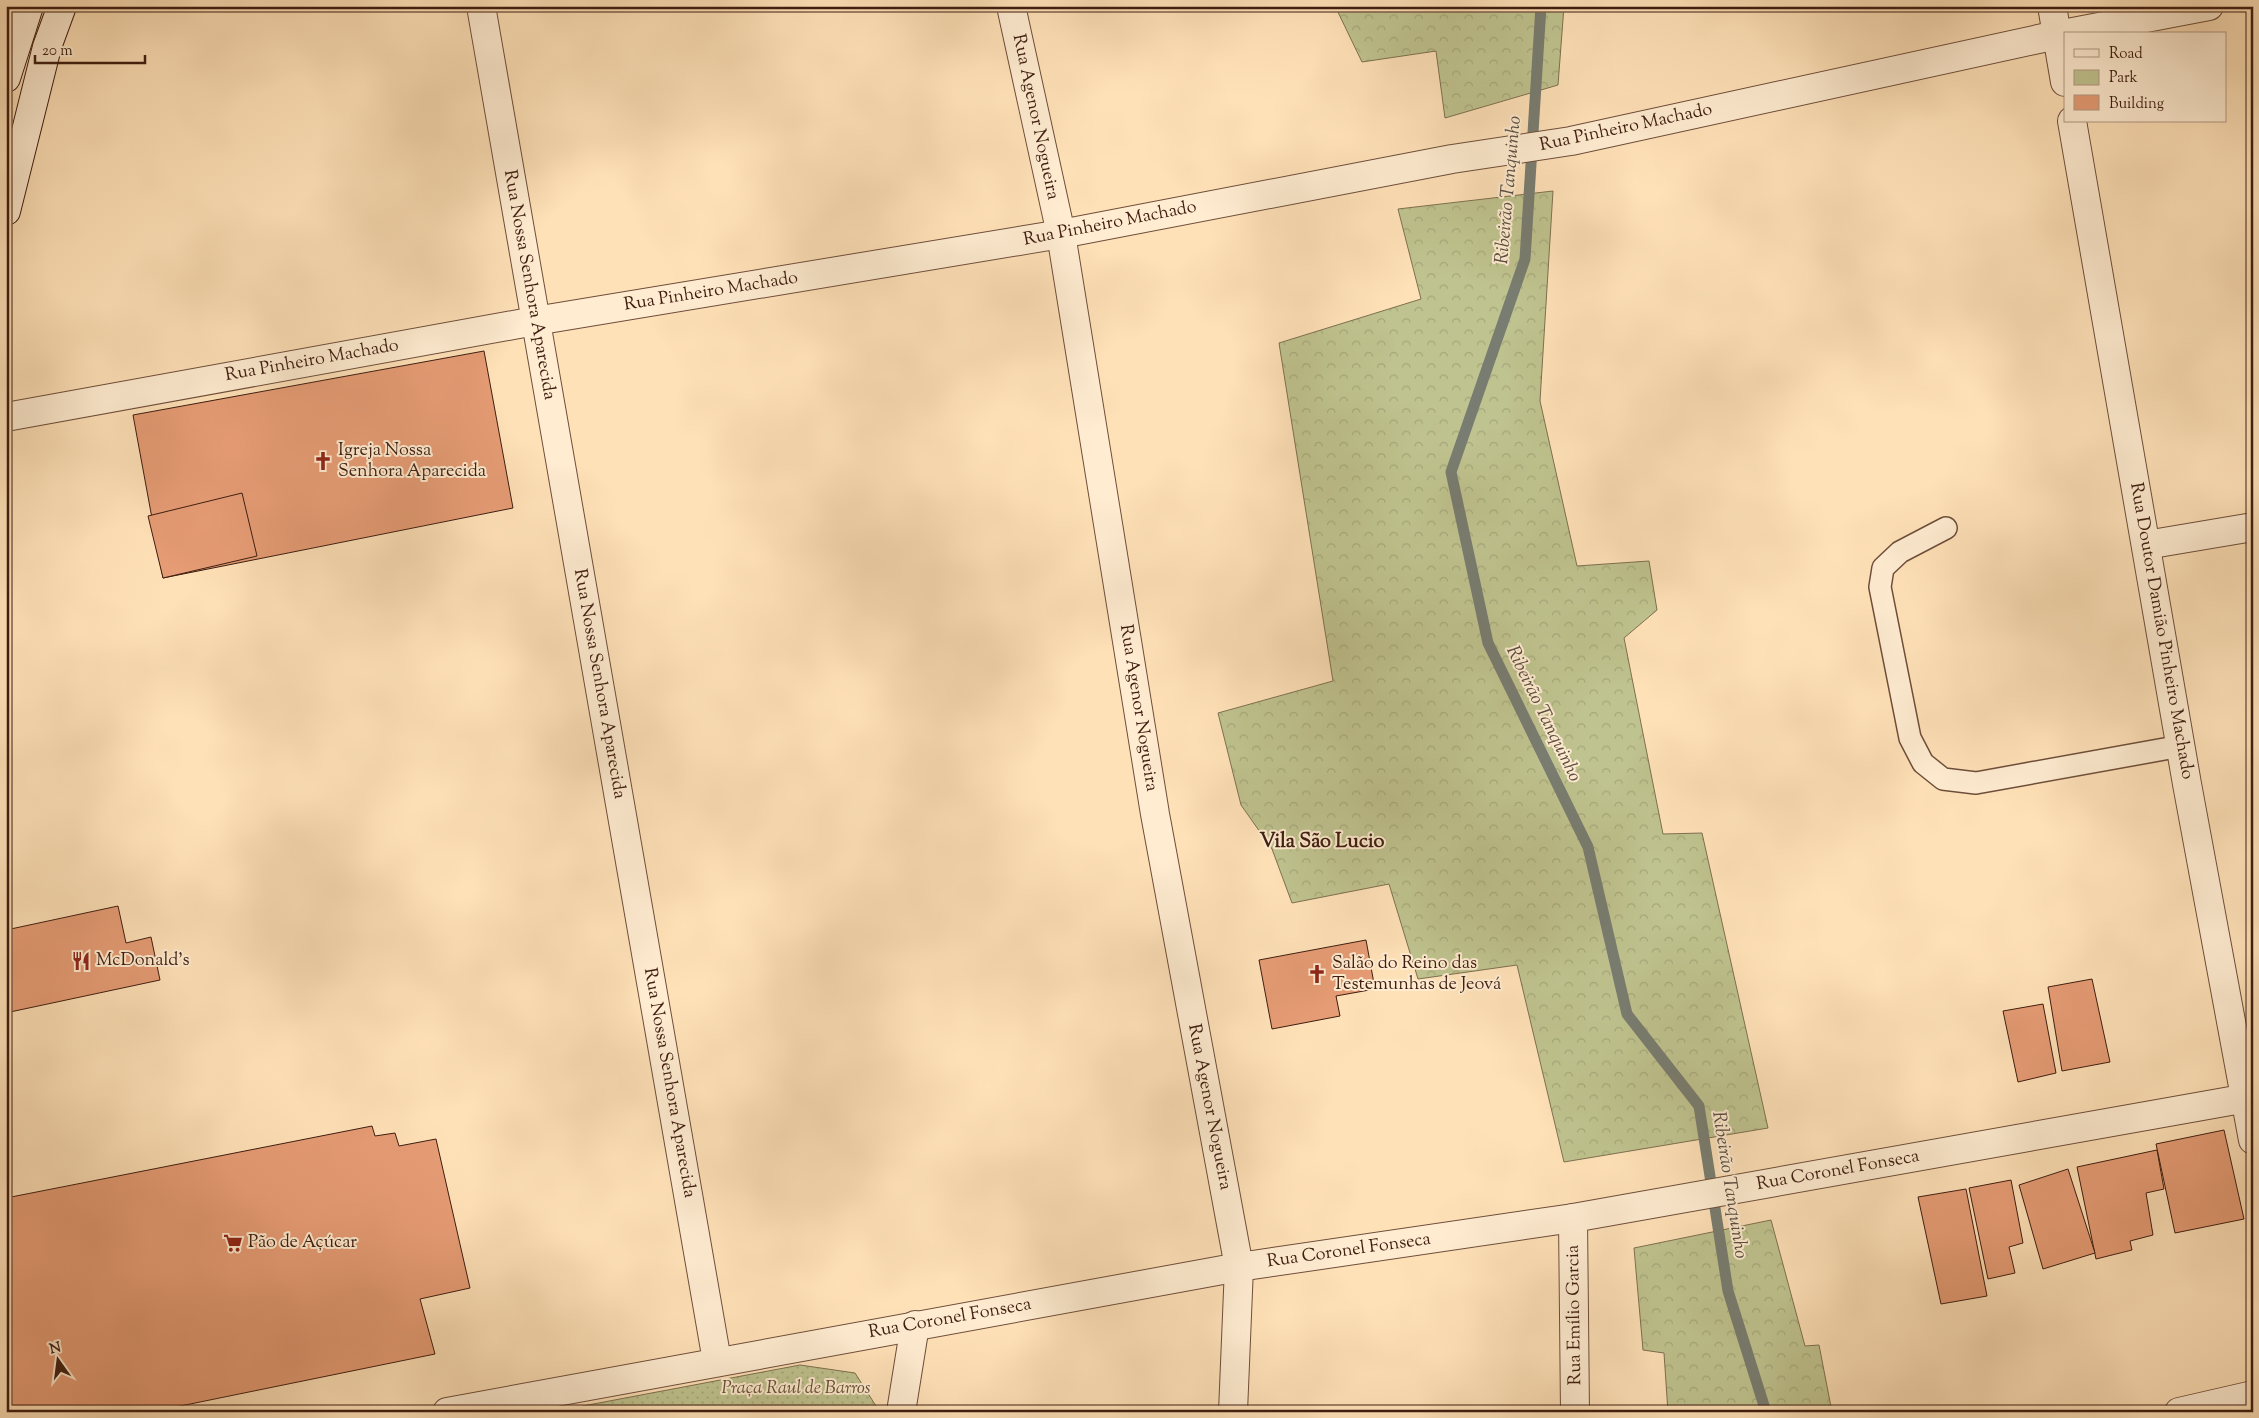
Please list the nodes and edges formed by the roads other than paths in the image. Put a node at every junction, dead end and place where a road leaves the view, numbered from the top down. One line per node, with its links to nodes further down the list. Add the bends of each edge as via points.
1 (62, 6): 13 (street, via 47,47)
2 (481, 6): 15 (street, Rua Nossa Senhora Aparecida)
3 (1011, 6): 14 (street, Rua Agenor Nogueira)
4 (2052, 6): 9 (street)
5 (2209, 6): 7 (street, Rua Pinheiro Machado)
6 (24, 13): 11 (street)
7 (2073, 32)
8 (2064, 34): 9 (street, Rua Pinheiro Machado)
9 (2057, 35): 10 (street); 14 (street, Rua Pinheiro Machado, via 1571,141 1452,159)
10 (2064, 76)
11 (6, 78)
12 (2072, 122): 19 (street, Rua Doutor Damião Pinheiro Machado)
13 (6, 211)
14 (1061, 234): 15 (street, Rua Pinheiro Machado); 24 (street, Rua Agenor Nogueira, via 1155,814)
15 (535, 321): 16 (street, Rua Pinheiro Machado); 26 (street, Rua Nossa Senhora Aparecida)
16 (6, 417)
17 (2253, 527): 19 (street)
18 (1946, 528): 20 (lane, via 1894,557 1883,568 1880,588 1903,711 1910,738 1923,763 1943,779 1976,783)
19 (2146, 545): 20 (street, Rua Doutor Damião Pinheiro Machado)
20 (2181, 746): 21 (street, Rua Doutor Damião Pinheiro Machado)
21 (2249, 1098): 22 (street, Rua Doutor Damião Pinheiro Machado); 23 (street, Rua Coronel Fonseca)
22 (2253, 1140)
23 (1574, 1218): 24 (street, Rua Coronel Fonseca); 32 (street, Rua Emílio Garcia)
24 (1239, 1267): 25 (street, Rua Coronel Fonseca); 31 (street, Rua Agenor Nogueira)
25 (915, 1325): 26 (street, Rua Coronel Fonseca); 30 (street)
26 (717, 1361): 28 (street, Rua Coronel Fonseca)
27 (2253, 1395): 33 (street)
28 (516, 1405): 29 (street, Rua Coronel Fonseca)
29 (447, 1412)
30 (901, 1412)
31 (1233, 1412)
32 (1575, 1412)
33 (2179, 1412)

